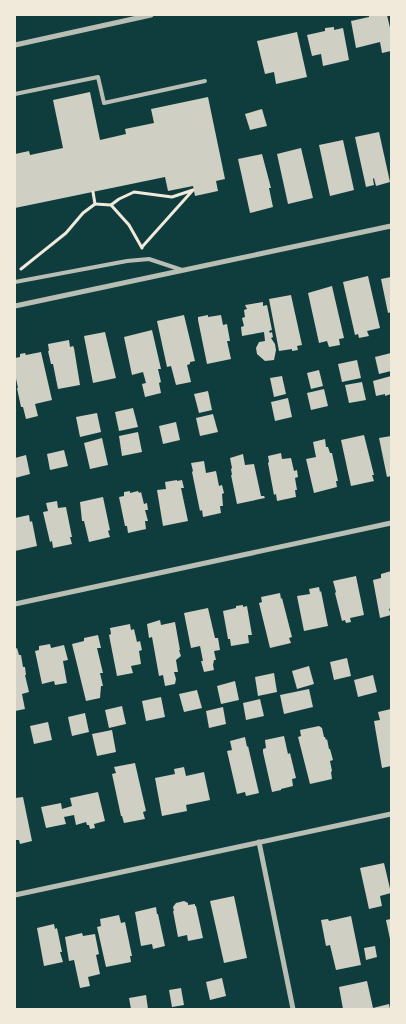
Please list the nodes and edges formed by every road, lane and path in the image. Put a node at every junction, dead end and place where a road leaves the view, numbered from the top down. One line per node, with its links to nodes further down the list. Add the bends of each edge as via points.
1 (151, 15): 2 (street)
2 (15, 45)
3 (205, 81): 4 (lane, via 104,103 98,77)
4 (15, 94)
5 (93, 192): 6 (path)
6 (95, 204): 7 (path); 12 (path)
7 (111, 205): 9 (path, via 129,225); 9 (path, via 134,192 172,197 193,190)
8 (391, 226): 11 (street)
9 (142, 247): 10 (path)
10 (149, 259): 11 (lane); 13 (lane)
11 (184, 270): 14 (street)
12 (15, 274)
13 (15, 282)
14 (15, 306)
15 (391, 523): 16 (street)
16 (15, 604)
17 (391, 814): 18 (street)
18 (259, 842): 19 (street); 20 (street)
19 (15, 895)
20 (293, 1009)

